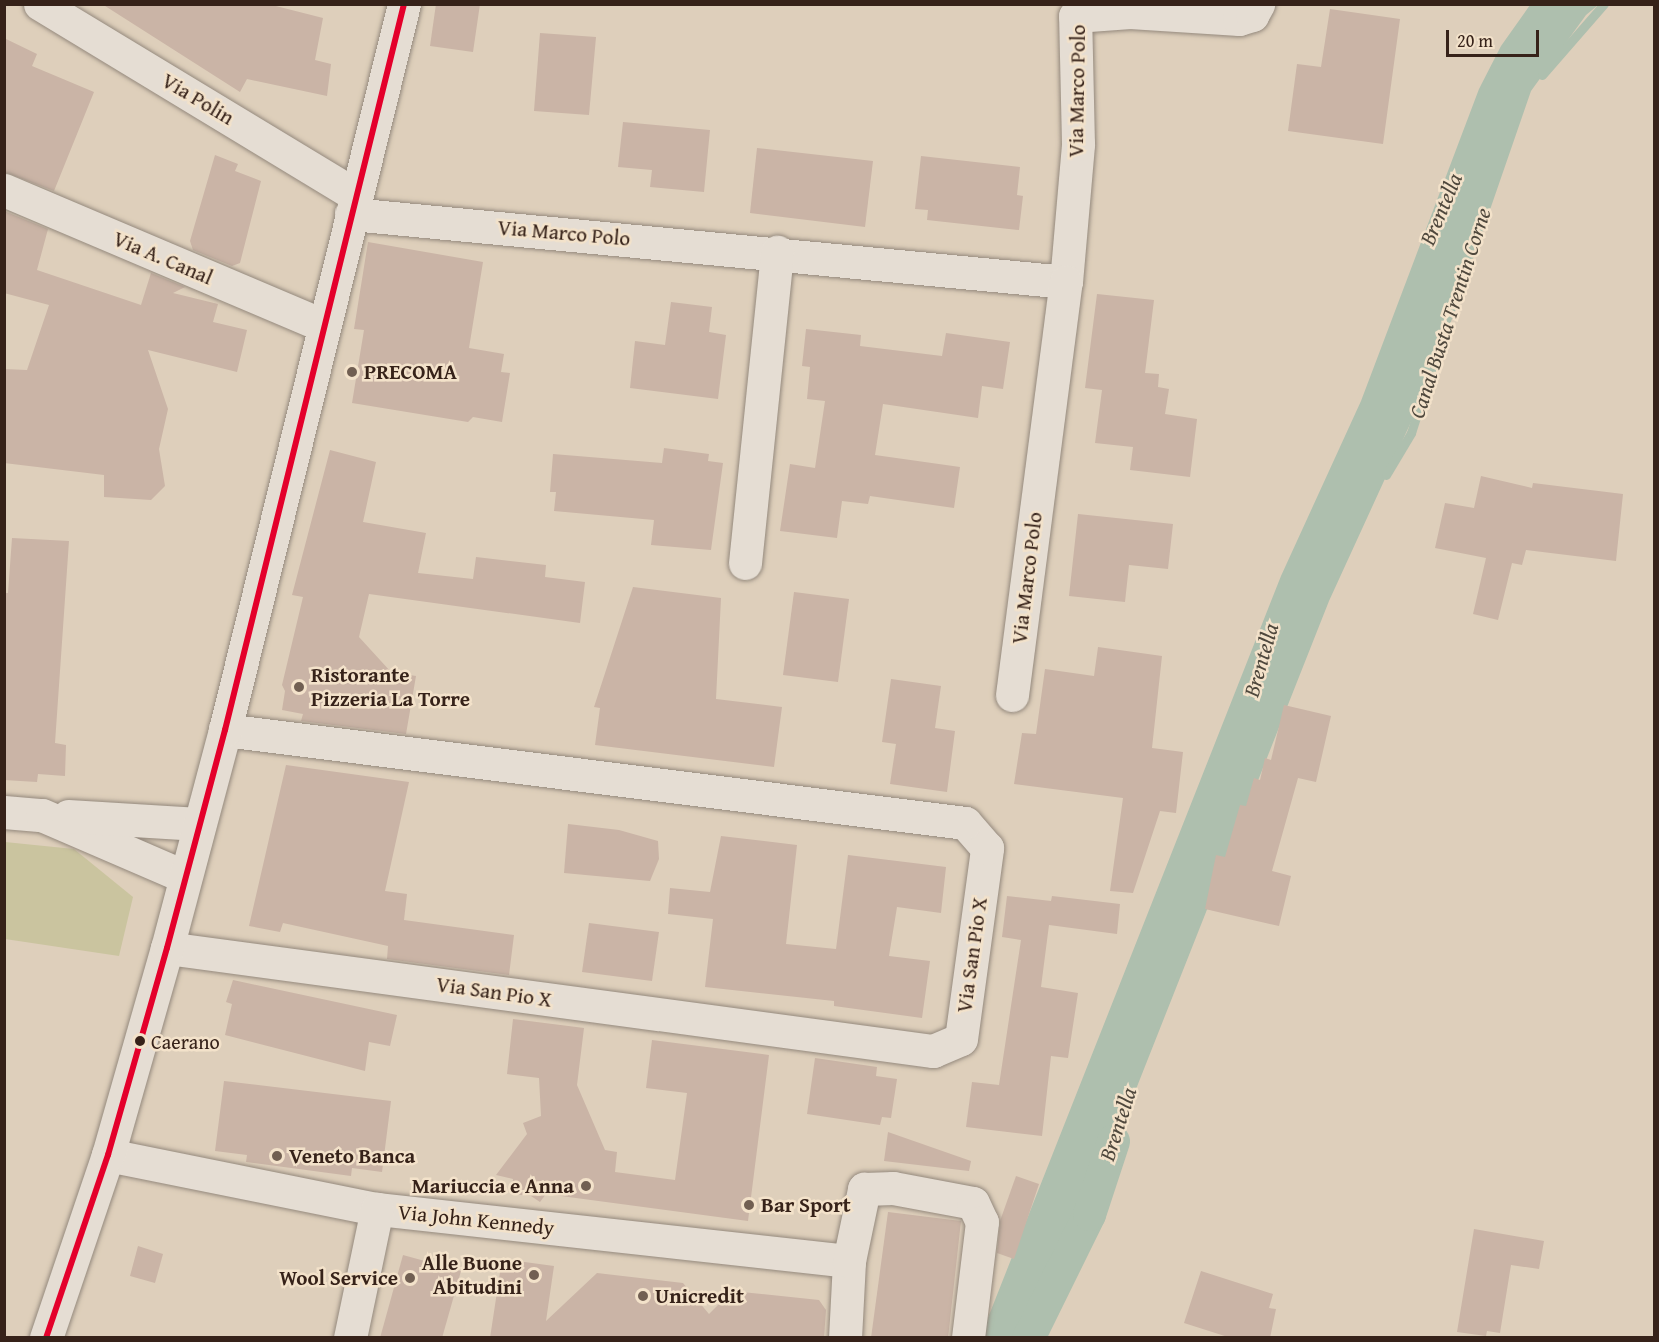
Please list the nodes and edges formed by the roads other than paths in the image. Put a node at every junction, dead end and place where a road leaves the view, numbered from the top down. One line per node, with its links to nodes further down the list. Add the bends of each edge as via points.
1 (39, 4): 6 (street, Via Polin)
2 (404, 4): 6 (street)
3 (1258, 4): 4 (street, Via Marco Polo, via 1252,15 1239,19)
4 (1075, 10): 8 (street, Via Marco Polo, via 1078,144)
5 (4, 190): 9 (street, Via A. Canal)
6 (354, 204): 7 (street, Via Marco Polo); 9 (street)
7 (777, 252): 8 (street, Via Marco Polo); 10 (street)
8 (1066, 282): 11 (street, Via Marco Polo)
9 (322, 325): 12 (street)
10 (745, 563)
11 (1012, 695)
12 (225, 730): 15 (street); 17 (street, Via San Pio X, via 965,823 987,848 961,1039 933,1051)
13 (4, 812): 14 (street)
14 (42, 815): 15 (street); 16 (street)
15 (199, 824): 16 (street)
16 (185, 877): 17 (street)
17 (167, 948): 18 (street)
18 (108, 1155): 19 (street, Via John Kennedy); 21 (street)
19 (377, 1209): 20 (street, Via John Kennedy); 22 (street)
20 (849, 1262): 23 (street); 24 (street, via 864,1190 892,1188 973,1203 982,1222)
21 (46, 1338)
22 (350, 1338)
23 (845, 1338)
24 (968, 1338)

